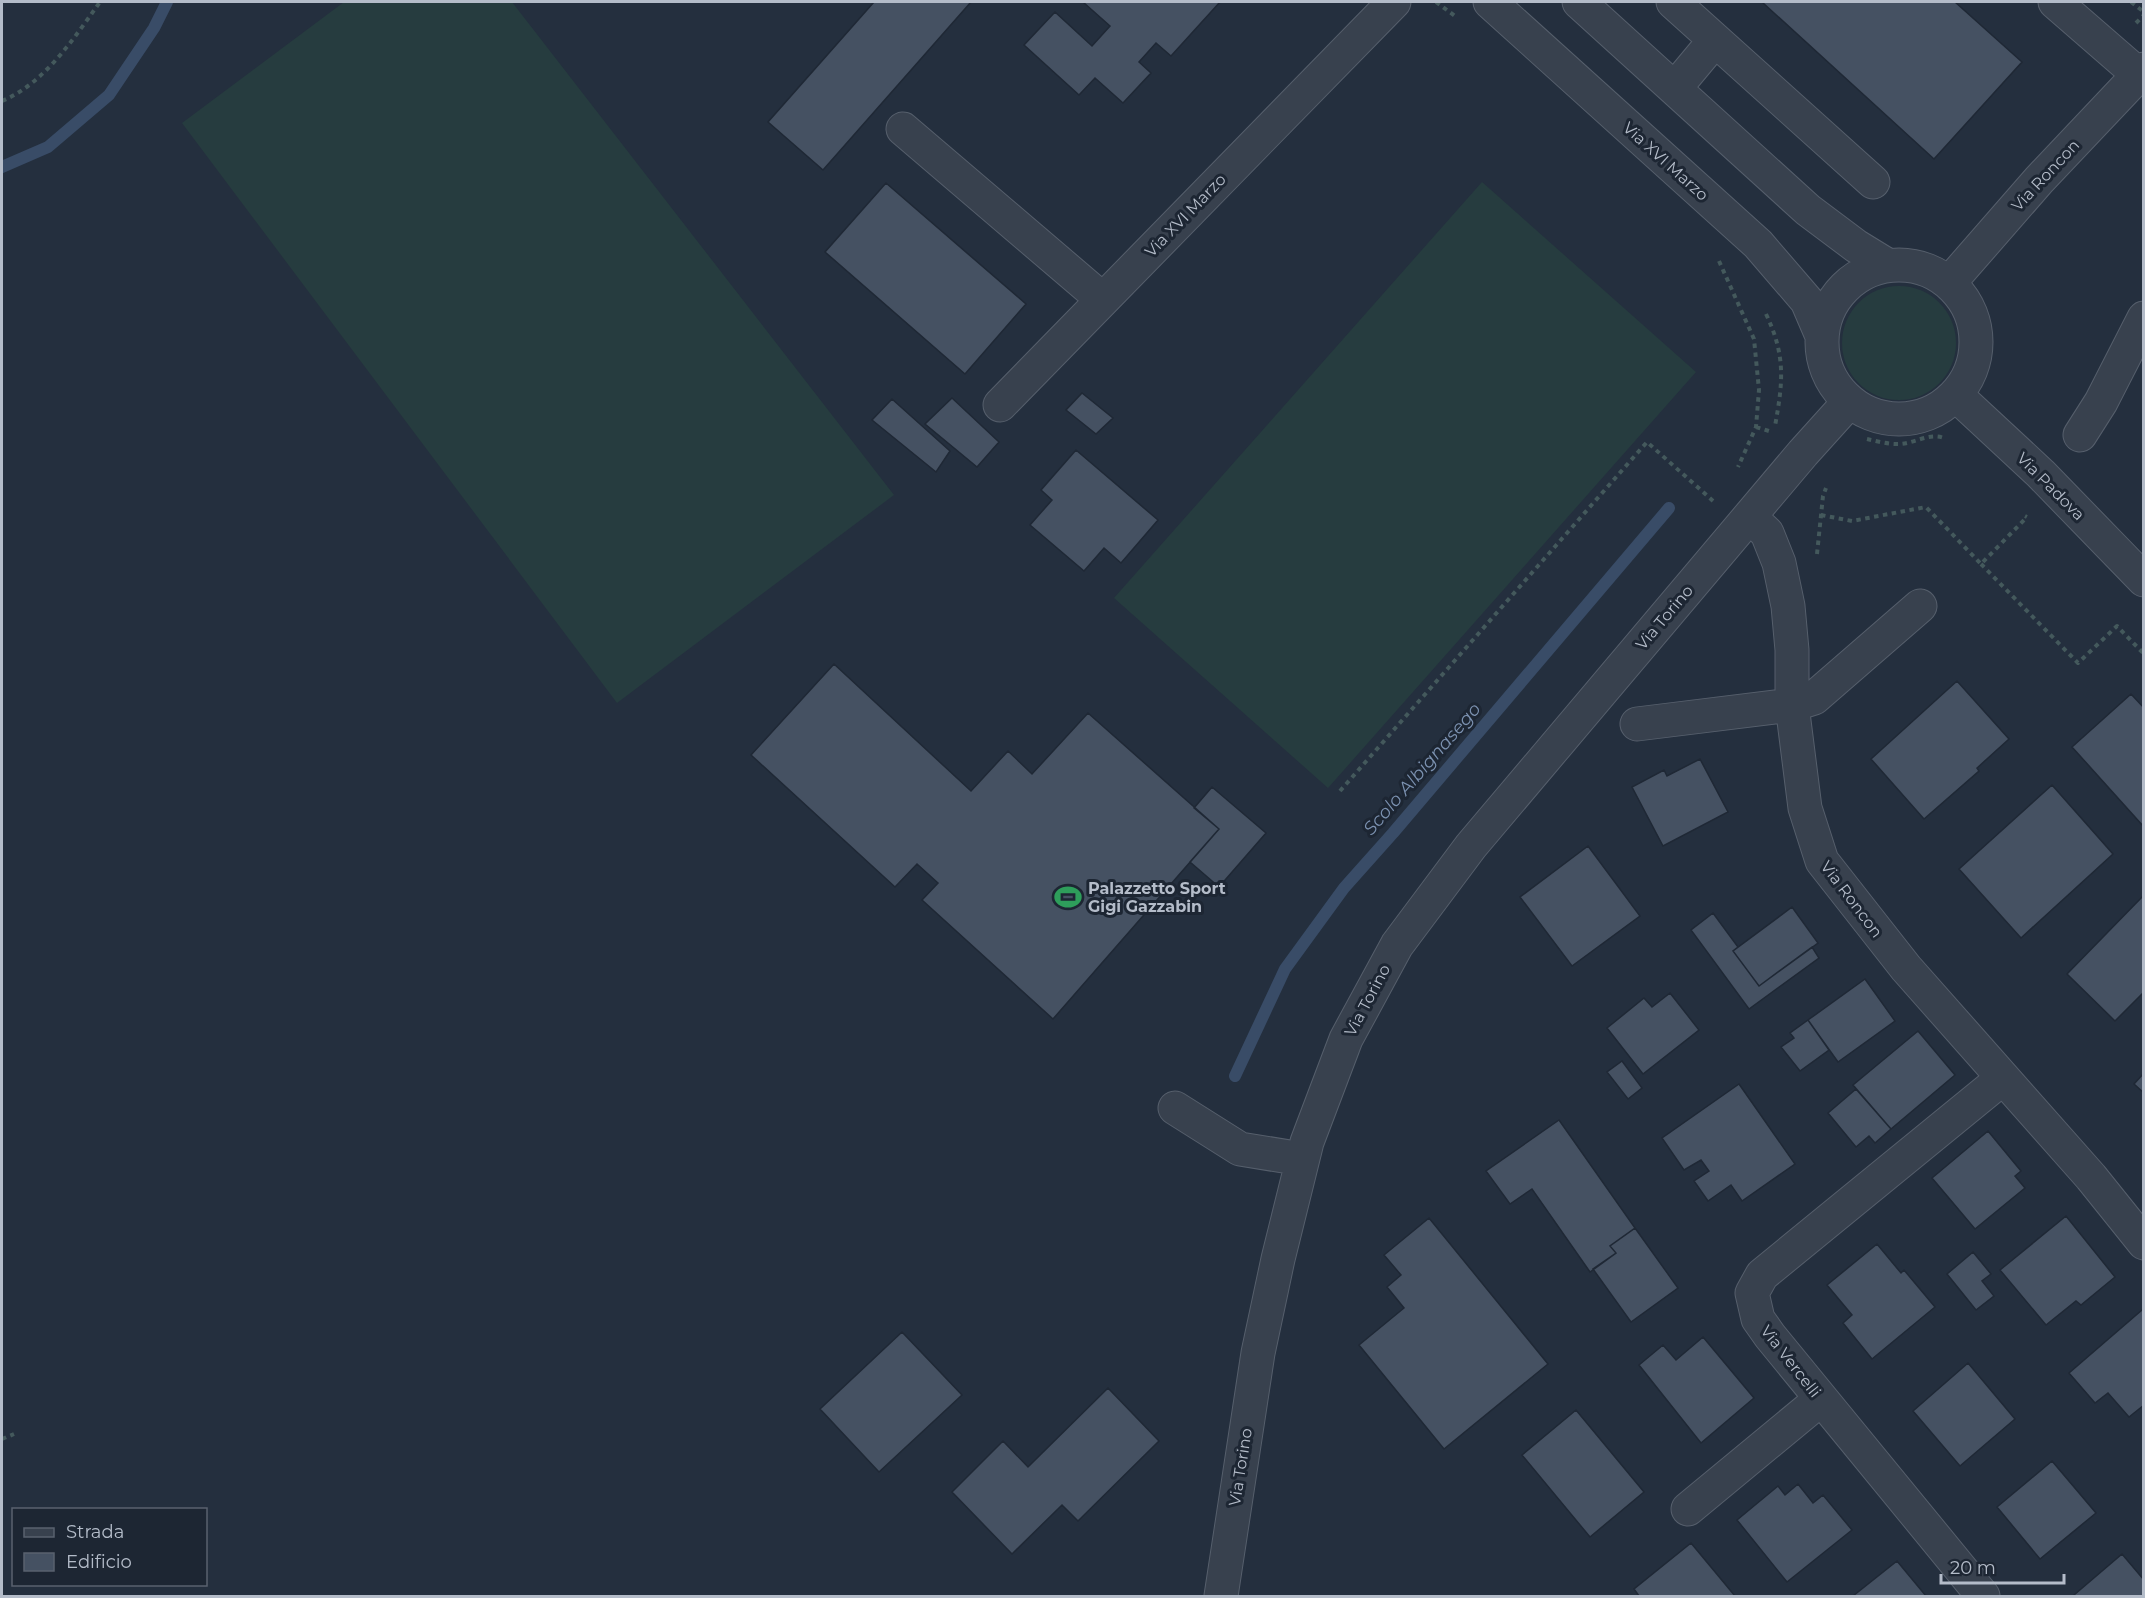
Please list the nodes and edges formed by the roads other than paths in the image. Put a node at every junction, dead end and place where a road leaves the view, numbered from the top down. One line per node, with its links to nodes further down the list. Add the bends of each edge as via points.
1 (1394, 2): 13 (street, Via XVI Marzo)
2 (1490, 2): 15 (street, Via XVI Marzo, via 1758,244 1808,302)
3 (1579, 2): 8 (street)
4 (1673, 2): 6 (street)
5 (2055, 2): 7 (street)
6 (1715, 40): 8 (street); 10 (street)
7 (2141, 72): 12 (street, Via Roncon)
8 (1675, 88): 11 (street, via 1808,210)
9 (903, 129): 13 (street)
10 (1873, 182)
11 (1887, 265): 12 (street, via 1930,271); 15 (street, via 1855,279 1843,289 1829,312)
12 (1950, 282): 16 (street, via 1969,308 1977,338 1972,368)
13 (1102, 299): 18 (street, Via XVI Marzo)
14 (2144, 318): 19 (street)
15 (1822, 336): 17 (street, via 1827,371)
16 (1956, 395): 17 (street, via 1941,408 1903,420 1883,419); 21 (street, Via Padova, via 2041,474)
17 (1849, 402): 20 (street)
18 (1000, 405)
19 (2080, 435)
20 (1750, 518): 23 (street, Via Roncon, via 1767,533 1779,562 1792,650); 27 (street, Via Torino, via 1471,846 1397,945 1346,1039)
21 (2144, 580)
22 (1920, 606): 23 (street, via 1814,698)
23 (1792, 705): 24 (street); 25 (street, Via Roncon, via 1805,808 1822,861 1906,968)
24 (1637, 724)
25 (2003, 1078): 28 (street, Via Roncon); 29 (street, Via Vercelli, via 1762,1275 1752,1293 1758,1319)
26 (1175, 1108): 27 (street, via 1240,1149)
27 (1302, 1159): 31 (street, Via Torino, via 1258,1353)
28 (2144, 1243)
29 (1821, 1399): 30 (street); 32 (street, Via Vercelli)
30 (1688, 1509)
31 (1221, 1596)
32 (1983, 1596)

